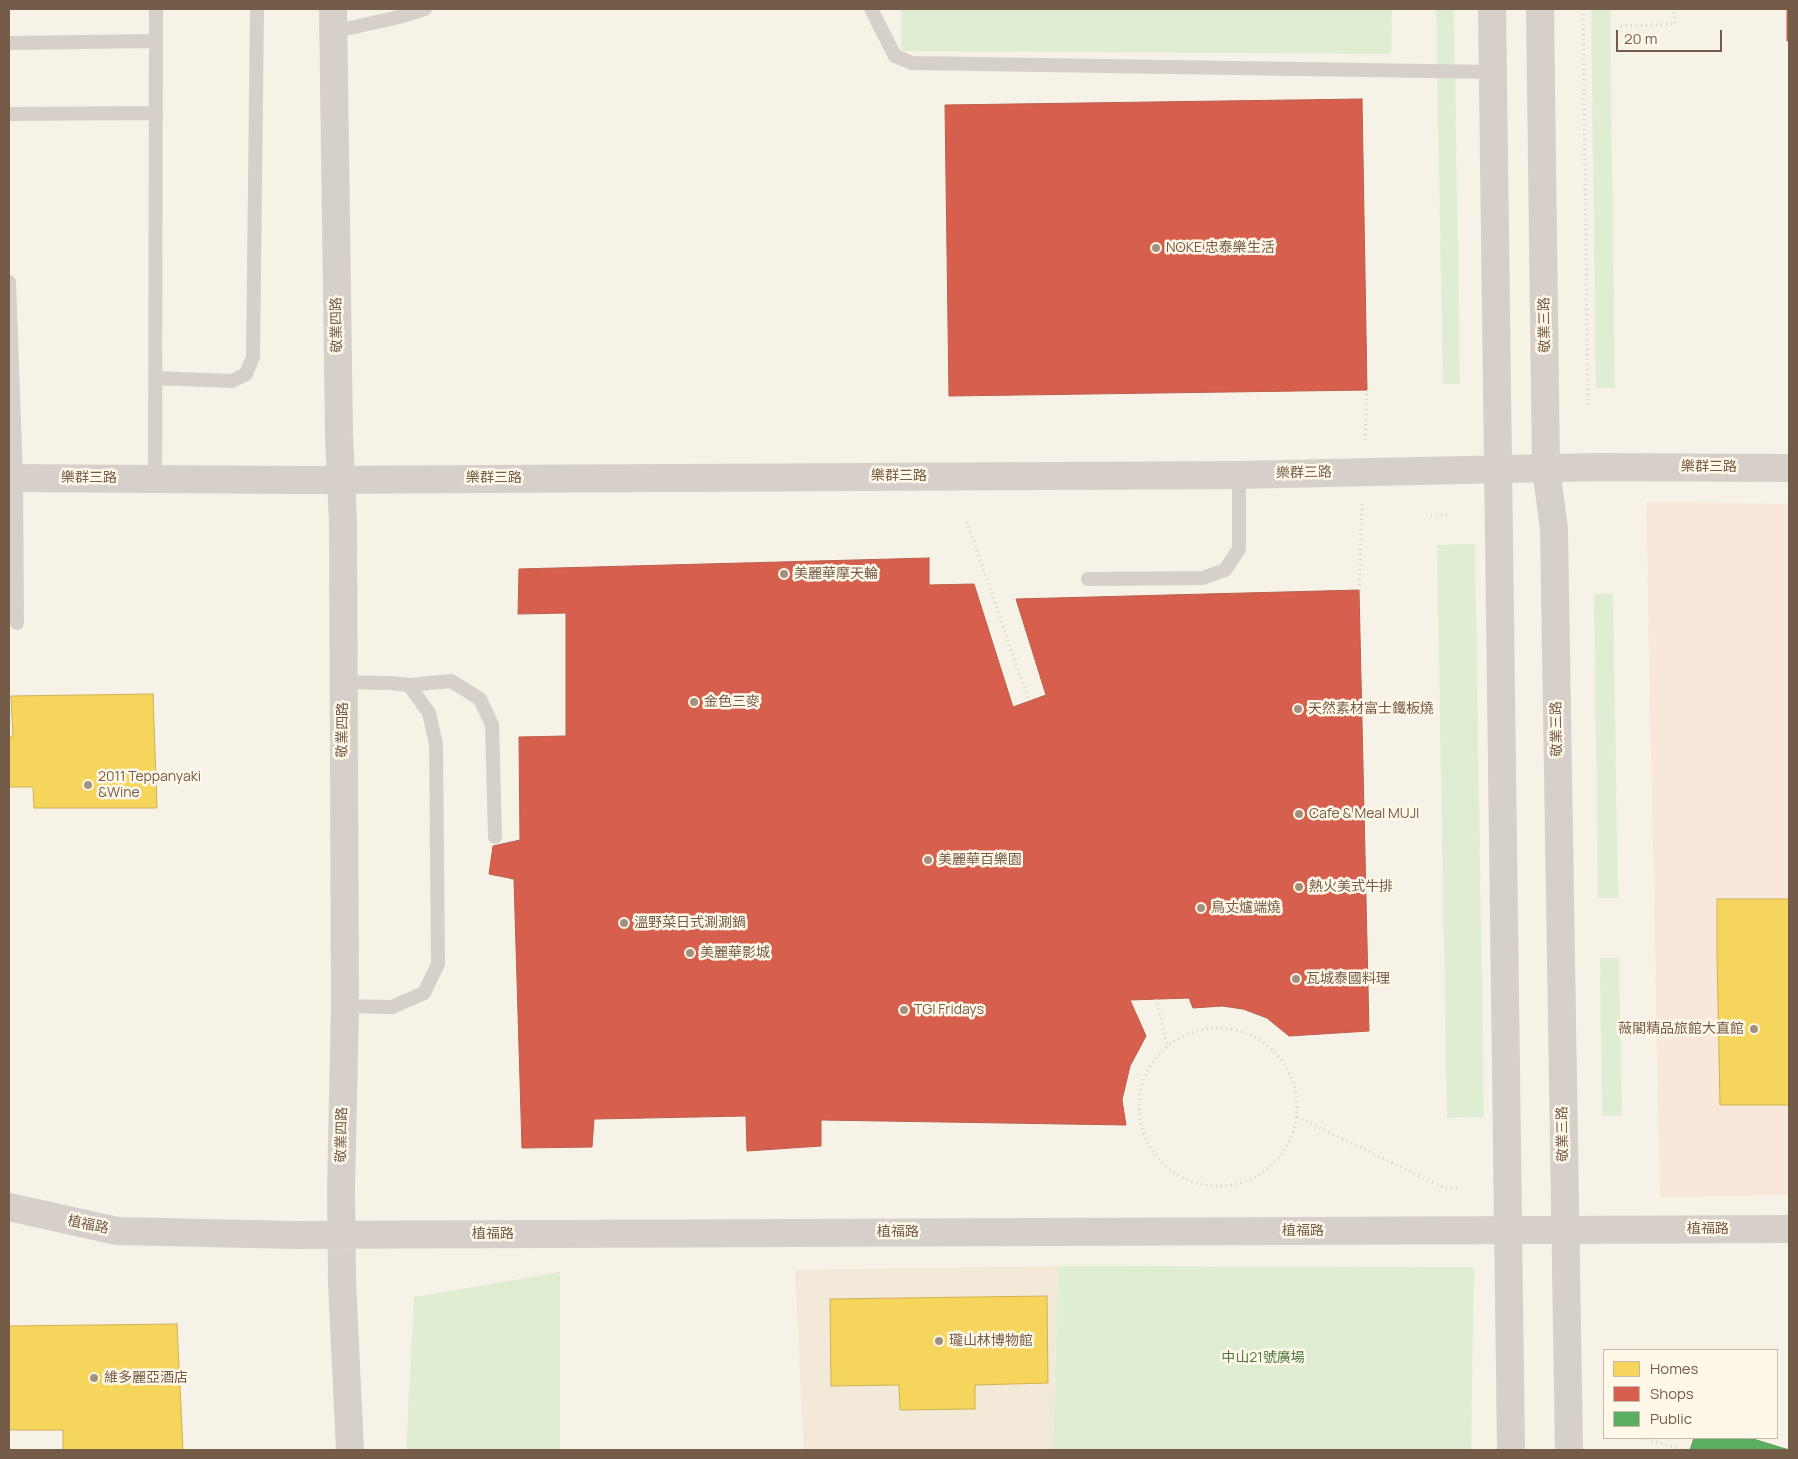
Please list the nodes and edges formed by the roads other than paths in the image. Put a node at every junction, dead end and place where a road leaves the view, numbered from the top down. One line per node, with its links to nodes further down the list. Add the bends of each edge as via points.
1 (156, 9): 8 (lane)
2 (256, 9): 14 (lane, via 253,357 246,374 232,381)
3 (425, 9): 7 (lane, via 399,17)
4 (871, 9): 10 (lane, via 895,56 912,63)
5 (1492, 9): 10 (street)
6 (1540, 9): 15 (street, 敬業三路)
7 (333, 20): 21 (street, 敬業四路)
8 (156, 41): 9 (lane); 11 (lane)
9 (9, 43)
10 (1493, 72): 17 (street)
11 (155, 113): 12 (lane); 14 (lane)
12 (9, 114)
13 (9, 282): 19 (lane)
14 (156, 378): 20 (lane)
15 (1546, 468): 16 (street, 樂群三路); 17 (street, 樂群三路); 29 (street, 敬業三路, via 1554,530)
16 (1789, 468)
17 (1498, 469): 18 (street, 樂群三路); 31 (street)
18 (1239, 475): 21 (street, 樂群三路); 22 (lane, via 1239,549 1225,570 1203,578)
19 (12, 478): 20 (street, 樂群三路); 23 (lane)
20 (155, 478): 21 (street, 樂群三路)
21 (341, 480): 24 (street, 敬業四路)
22 (1088, 579)
23 (17, 623)
24 (343, 682): 25 (lane); 27 (street, 敬業四路)
25 (409, 685): 26 (lane, via 451,681 480,699 492,725); 27 (lane, via 429,713 436,744 438,964 424,993 392,1008)
26 (495, 837)
27 (345, 1006): 32 (street, 敬業四路)
28 (9, 1208): 32 (street, 植福路, via 117,1231)
29 (1565, 1229): 30 (street, 植福路); 31 (street, 植福路); 35 (street, 敬業三路)
30 (1789, 1229)
31 (1508, 1230): 32 (street, 植福路); 34 (street)
32 (342, 1234): 33 (street, 敬業四路)
33 (350, 1450)
34 (1512, 1450)
35 (1569, 1450)

